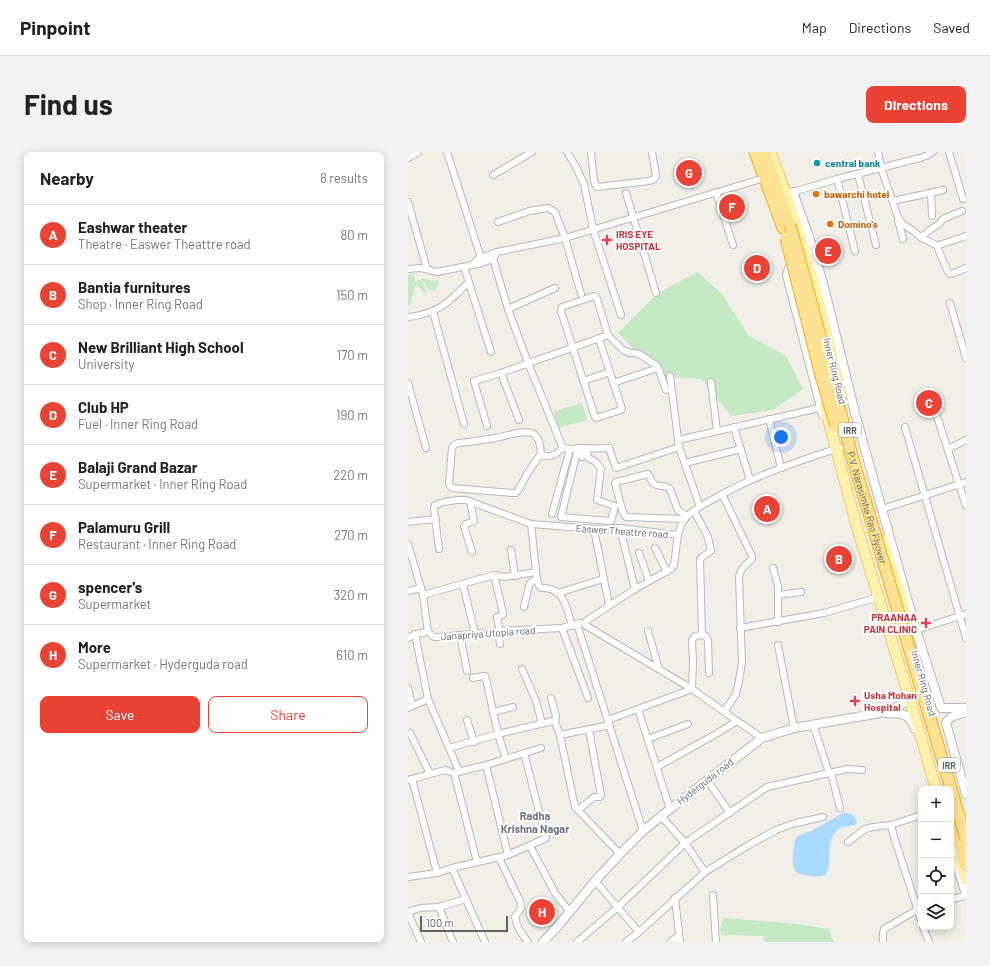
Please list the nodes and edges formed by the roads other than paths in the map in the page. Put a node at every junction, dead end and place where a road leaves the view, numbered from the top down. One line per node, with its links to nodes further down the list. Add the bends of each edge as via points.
1 (417, 152): 14 (street)
2 (447, 152): 43 (street)
3 (532, 152): 17 (street)
4 (567, 152): 33 (street, via 584,184)
5 (591, 152): 6 (street, via 597,187 654,179 656,176)
6 (652, 152)
7 (752, 152): 18 (main road, Inner Ring Road / IRR)
8 (755, 152): 206 (highway, P.V. Narasimha Rao Flyover, bridge, via 783,228 821,376)
9 (764, 152): 219 (highway, P.V. Narasimha Rao Flyover, bridge, via 798,253 854,463)
10 (770, 152): 23 (main road, Inner Ring Road / IRR)
11 (878, 152): 15 (street)
12 (933, 152): 15 (street)
13 (949, 152): 25 (street)
14 (408, 157)
15 (881, 168): 16 (street); 26 (street)
16 (858, 174): 19 (street); 39 (street)
17 (493, 175)
18 (761, 178): 21 (street); 76 (main road, Inner Ring Road / IRR, via 782,238)
19 (836, 179): 23 (street); 41 (street)
20 (943, 190): 24 (street)
21 (716, 192): 30 (street); 38 (street)
22 (626, 193): 30 (street)
23 (790, 193): 59 (main road, Inner Ring Road / IRR)
24 (931, 193): 26 (street); 29 (street)
25 (965, 197): 28 (street, via 961,206)
26 (893, 201): 31 (street)
27 (408, 202): 49 (street)
28 (964, 211): 35 (street, via 943,219)
29 (932, 216)
30 (633, 217): 33 (street); 52 (street)
31 (898, 217): 35 (street, via 905,227); 37 (street)
32 (498, 222): 36 (street, via 529,211 548,208 555,212)
33 (594, 229): 36 (street); 57 (street)
34 (966, 236): 40 (street)
35 (921, 237): 40 (street)
36 (565, 238): 42 (street); 53 (street)
37 (903, 239)
38 (733, 245)
39 (876, 245)
40 (938, 246): 47 (street, via 950,274)
41 (855, 251)
42 (497, 252): 43 (street); 44 (street)
43 (481, 258): 45 (street)
44 (493, 258): 45 (street); 55 (street)
45 (472, 265): 46 (street)
46 (464, 267): 49 (street, via 437,272); 50 (street)
47 (966, 268)
48 (408, 269): 49 (street)
49 (427, 269)
50 (469, 282): 56 (street); 63 (street)
51 (555, 288): 55 (street)
52 (656, 293)
53 (581, 294)
54 (950, 303): 64 (street)
55 (508, 309): 65 (street)
56 (434, 312): 58 (street); 79 (street)
57 (621, 316)
58 (408, 317)
59 (830, 331): 86 (main road, Inner Ring Road / IRR); 105 (street)
60 (608, 335): 61 (street); 62 (street, via 594,296 561,308); 66 (street, via 623,350 639,354)
61 (599, 339): 62 (street); 67 (street)
62 (572, 347): 65 (street); 70 (street)
63 (491, 352)
64 (966, 358)
65 (528, 363): 68 (street); 89 (street)
66 (658, 368): 73 (street); 74 (street)
67 (610, 372): 70 (street); 73 (street)
68 (501, 373): 78 (street); 80 (street, via 474,381)
69 (670, 376): 84 (street)
70 (583, 381): 73 (street, via 596,418 622,408)
71 (711, 382): 83 (street)
72 (408, 383): 88 (street)
73 (613, 383)
74 (666, 390)
75 (933, 404): 93 (street)
76 (823, 407): 77 (street); 92 (main road, Inner Ring Road / IRR)
77 (769, 419): 81 (street); 97 (street)
78 (519, 420)
79 (464, 424)
80 (487, 426)
81 (734, 427): 83 (street); 91 (street)
82 (905, 427): 101 (street)
83 (717, 431): 84 (street)
84 (678, 440): 87 (street)
85 (966, 440): 93 (street)
86 (854, 445): 92 (street); 215 (main road, Inner Ring Road / IRR, via 900,592 909,632)
87 (679, 447): 90 (street, via 616,468 609,448); 96 (street)
88 (426, 448)
89 (567, 448): 90 (street); 94 (street, via 547,457); 108 (street)
90 (583, 448): 95 (street); 95 (street)
91 (741, 449): 96 (street); 98 (street)
92 (834, 449): 97 (street); 138 (main road, Inner Ring Road / IRR)
93 (948, 449): 99 (street)
94 (540, 455): 94 (street, via 540,444 532,433 522,432 458,443 452,448 450,486 516,493)
95 (582, 457): 95 (street, via 561,517 611,521 615,506 597,500 601,469 596,462)
96 (685, 463): 104 (street)
97 (780, 468): 98 (street)
98 (750, 480): 100 (street)
99 (963, 483): 101 (street); 103 (street)
100 (722, 494): 104 (street); 145 (street, via 752,556 740,571)
101 (924, 495): 105 (street); 141 (street)
102 (470, 501): 111 (street, Easwer Theattre road, via 456,500 435,506); 113 (street, Easwer Theattre road); 121 (street, via 474,521 464,526)
103 (966, 506)
104 (700, 507): 106 (street)
105 (882, 510): 146 (street)
106 (694, 511): 109 (street); 153 (street, via 711,548 709,553 700,559)
107 (681, 512): 109 (street); 110 (street); 110 (street, via 670,489 652,483 648,474 615,483 626,517)
108 (552, 514)
109 (686, 517): 110 (street); 116 (street, Easwer Theattre road)
110 (677, 518)
111 (436, 519): 112 (street); 119 (street, Easwer Theattre road)
112 (408, 522)
113 (530, 524): 115 (street, Easwer Theattre road); 127 (street)
114 (620, 528): 115 (street, Easwer Theattre road); 116 (street, Easwer Theattre road); 132 (street)
115 (594, 529): 128 (street)
116 (678, 535): 124 (street, via 674,564)
117 (408, 544): 131 (street)
118 (656, 548): 124 (street)
119 (439, 549)
120 (510, 550): 126 (street)
121 (472, 552)
122 (639, 553): 129 (street)
123 (773, 568): 137 (street)
124 (667, 572): 129 (street)
125 (494, 575): 126 (street); 130 (street); 147 (street, via 503,613 497,617)
126 (515, 576): 127 (street)
127 (536, 576): 135 (street, via 541,588 555,590); 140 (street, via 529,586)
128 (604, 579): 135 (street); 139 (street)
129 (649, 581): 132 (street)
130 (463, 585): 136 (street); 150 (street)
131 (421, 588): 133 (street); 136 (street)
132 (635, 589): 139 (street)
133 (408, 591)
134 (801, 592): 137 (street)
135 (558, 593): 143 (street)
136 (423, 595): 149 (street)
137 (778, 595): 142 (street)
138 (879, 597): 142 (street, via 824,613); 165 (main road, Inner Ring Road / IRR)
139 (608, 605): 143 (street)
140 (524, 607)
141 (963, 615): 146 (street); 155 (street)
142 (778, 622): 145 (street)
143 (580, 624): 144 (street, Janapriya Utopia road); 159 (street); 181 (street)
144 (562, 628): 147 (street, Janapriya Utopia road); 167 (street)
145 (740, 628): 174 (street, via 742,663 738,686 736,694)
146 (916, 630): 171 (street, via 941,708)
147 (499, 631): 150 (street, Janapriya Utopia road); 156 (street)
148 (648, 631): 159 (street)
149 (428, 632): 151 (street, Janapriya Utopia road); 152 (street, Janapriya Utopia road, via 434,637)
150 (475, 633): 152 (street, Janapriya Utopia road)
151 (415, 634): 154 (street, Janapriya Utopia road); 168 (street)
152 (460, 635): 160 (street)
153 (702, 635): 161 (street, via 708,640); 164 (street, via 695,636 692,640)
154 (408, 638)
155 (966, 638)
156 (500, 644)
157 (778, 645): 184 (street)
158 (522, 669): 180 (street, via 536,701)
159 (659, 669): 164 (street)
160 (468, 671)
161 (709, 673)
162 (473, 678): 173 (street, via 485,676)
163 (408, 688): 169 (street)
164 (692, 689): 172 (street); 174 (street)
165 (908, 692): 176 (street, Hyderguda road, via 902,704); 205 (main road, Inner Ring Road / IRR)
166 (551, 698): 179 (street)
167 (588, 698)
168 (428, 699): 169 (street); 192 (street)
169 (410, 707)
170 (512, 707): 173 (street)
171 (966, 708)
172 (638, 709): 181 (street); 190 (street)
173 (493, 712): 187 (street)
174 (724, 712): 178 (street)
175 (966, 712): 207 (street, via 952,716 946,723)
176 (880, 713): 183 (street, Hyderguda road); 204 (street, via 900,713 913,723)
177 (467, 720): 191 (street)
178 (737, 721): 189 (street); 197 (street)
179 (555, 722): 180 (street, via 551,720); 188 (street)
180 (542, 723): 187 (street)
181 (609, 723): 185 (street); 218 (street)
182 (688, 724): 190 (street)
183 (814, 724): 184 (street, Hyderguda road); 200 (street)
184 (794, 728): 189 (street, Hyderguda road)
185 (589, 730): 188 (street); 210 (street, via 601,795 594,797)
186 (410, 733): 201 (street)
187 (498, 734): 191 (street); 195 (street)
188 (560, 735): 210 (street, via 575,807)
189 (762, 738): 203 (street, Hyderguda road)
190 (648, 739): 197 (street)
191 (474, 742): 192 (street)
192 (449, 748): 199 (street)
193 (541, 748): 194 (street)
194 (524, 753): 195 (street); 223 (street, via 546,838)
195 (506, 759): 196 (street)
196 (486, 765): 199 (street); 225 (street)
197 (656, 767): 209 (street)
198 (862, 770): 200 (street, via 847,769)
199 (456, 772): 201 (street, via 445,770); 228 (street)
200 (830, 773): 208 (street); 211 (street, via 768,787)
201 (430, 774): 202 (street)
202 (410, 780): 232 (street)
203 (707, 780): 209 (street, Hyderguda road); 211 (street)
204 (932, 786)
205 (935, 786)
206 (943, 786)
207 (966, 794)
208 (840, 808)
209 (670, 809): 212 (street, Hyderguda road)
210 (578, 810): 224 (street)
211 (730, 813): 221 (street)
212 (661, 816): 218 (street, Hyderguda road); 221 (street)
213 (918, 816): 217 (street)
214 (823, 817): 231 (street, via 776,830)
215 (966, 820)
216 (953, 822): 229 (highway)
217 (891, 825): 220 (street, via 865,829); 241 (street)
218 (643, 831): 224 (street, Hyderguda road)
219 (966, 839)
220 (848, 842)
221 (685, 843): 231 (street); 243 (street)
222 (954, 843): 234 (main road)
223 (530, 846): 225 (street); 246 (street, via 555,893)
224 (620, 854): 235 (street, Hyderguda road)
225 (508, 855): 227 (street)
226 (954, 857): 237 (street)
227 (499, 858): 228 (street); 253 (street, via 520,901 521,908 515,917 516,923 518,930)
228 (477, 862): 230 (street)
229 (966, 866)
230 (452, 868): 232 (street); 240 (street)
231 (705, 872): 238 (street)
232 (437, 873): 233 (street)
233 (408, 877)
234 (966, 880)
235 (595, 881): 243 (street); 246 (street, Hyderguda road)
236 (713, 895): 259 (street)
237 (966, 895): 239 (street)
238 (675, 898): 248 (street); 249 (street)
239 (954, 898)
240 (466, 899): 242 (street); 252 (street)
241 (918, 906)
242 (439, 907): 245 (street, via 420,908); 250 (street)
243 (618, 907): 248 (street); 255 (street)
244 (918, 910): 260 (street, via 884,929)
245 (408, 912): 251 (street)
246 (570, 912): 254 (street, Hyderguda road)
247 (924, 930): 261 (street)
248 (639, 932): 256 (street)
249 (679, 935): 257 (street); 258 (street)
250 (452, 941)
251 (421, 942)
252 (485, 942)
253 (528, 942)
254 (543, 942)
255 (576, 942)
256 (626, 942)
257 (671, 942)
258 (680, 942)
259 (716, 942)
260 (883, 942)
261 (929, 942)

